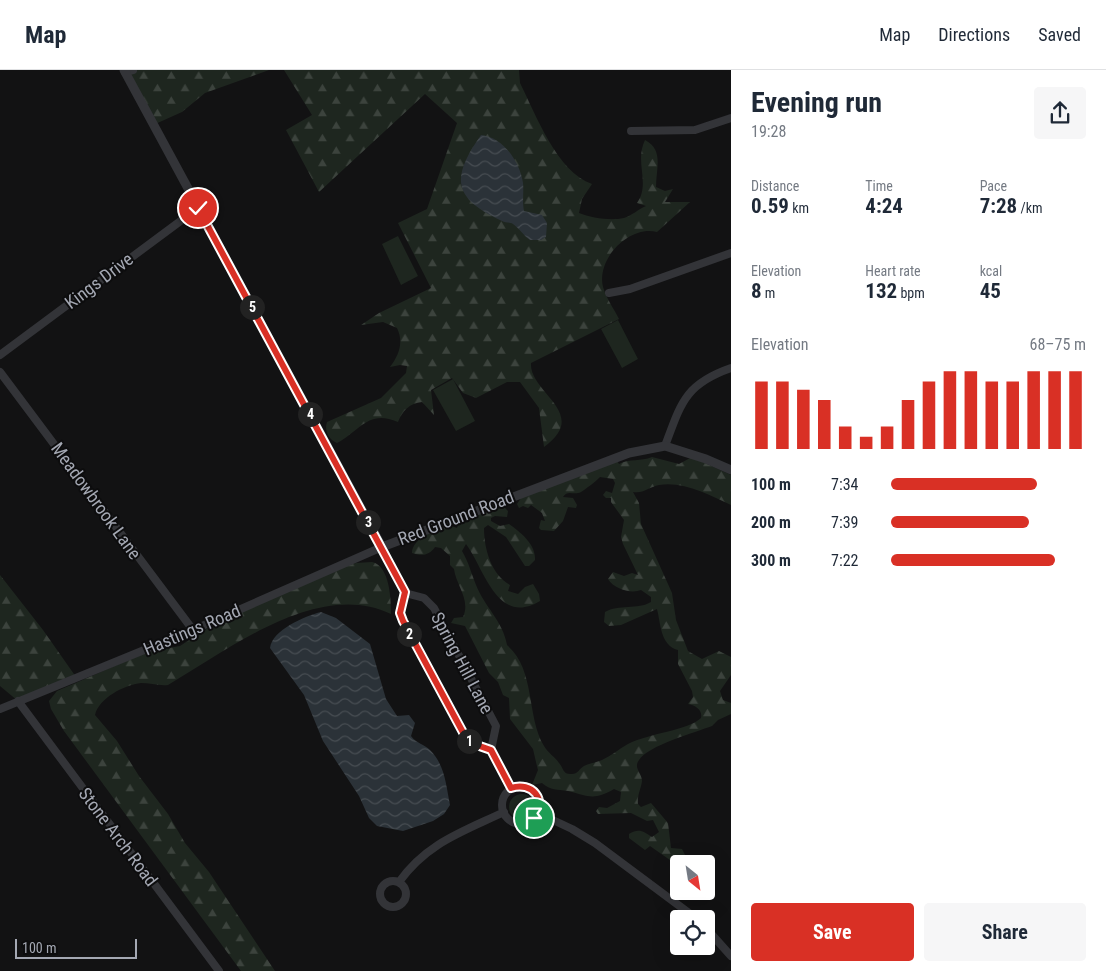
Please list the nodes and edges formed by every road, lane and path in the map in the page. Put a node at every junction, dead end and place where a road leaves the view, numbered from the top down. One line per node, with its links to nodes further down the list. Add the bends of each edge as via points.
1 (128, 71): 4 (street, Red Ground Road)
2 (731, 118): 3 (street, via 694,130)
3 (630, 131)
4 (198, 208): 7 (street, Kings Drive); 12 (street, Red Ground Road)
5 (731, 253): 6 (street, via 630,289)
6 (609, 293)
7 (0, 355)
8 (731, 368): 10 (street, via 702,380 687,396)
9 (0, 372): 14 (street, Meadowbrook Lane)
10 (664, 446): 11 (street, Red Ground Road); 12 (street, Red Ground Road, via 606,460)
11 (731, 470)
12 (382, 547): 13 (street); 14 (street, Hastings Road)
13 (405, 592): 17 (street, Spring Hill Lane, via 400,613 403,621 452,715 471,743); 17 (street, Spring Hill Lane, via 424,598 434,608 496,726)
14 (192, 630): 15 (street, Hastings Road)
15 (18, 701): 16 (street, Hastings Road); 25 (street, Stone Arch Road)
16 (0, 709)
17 (491, 750): 18 (street)
18 (511, 788): 19 (street, via 503,802); 20 (street, via 523,786 534,791 540,802)
19 (504, 812): 20 (street, via 512,821 524,823); 21 (street, via 433,847)
20 (538, 813): 22 (street, via 595,843)
21 (399, 882)
22 (686, 910)
23 (715, 938): 24 (street)
24 (731, 956)
25 (219, 971)

